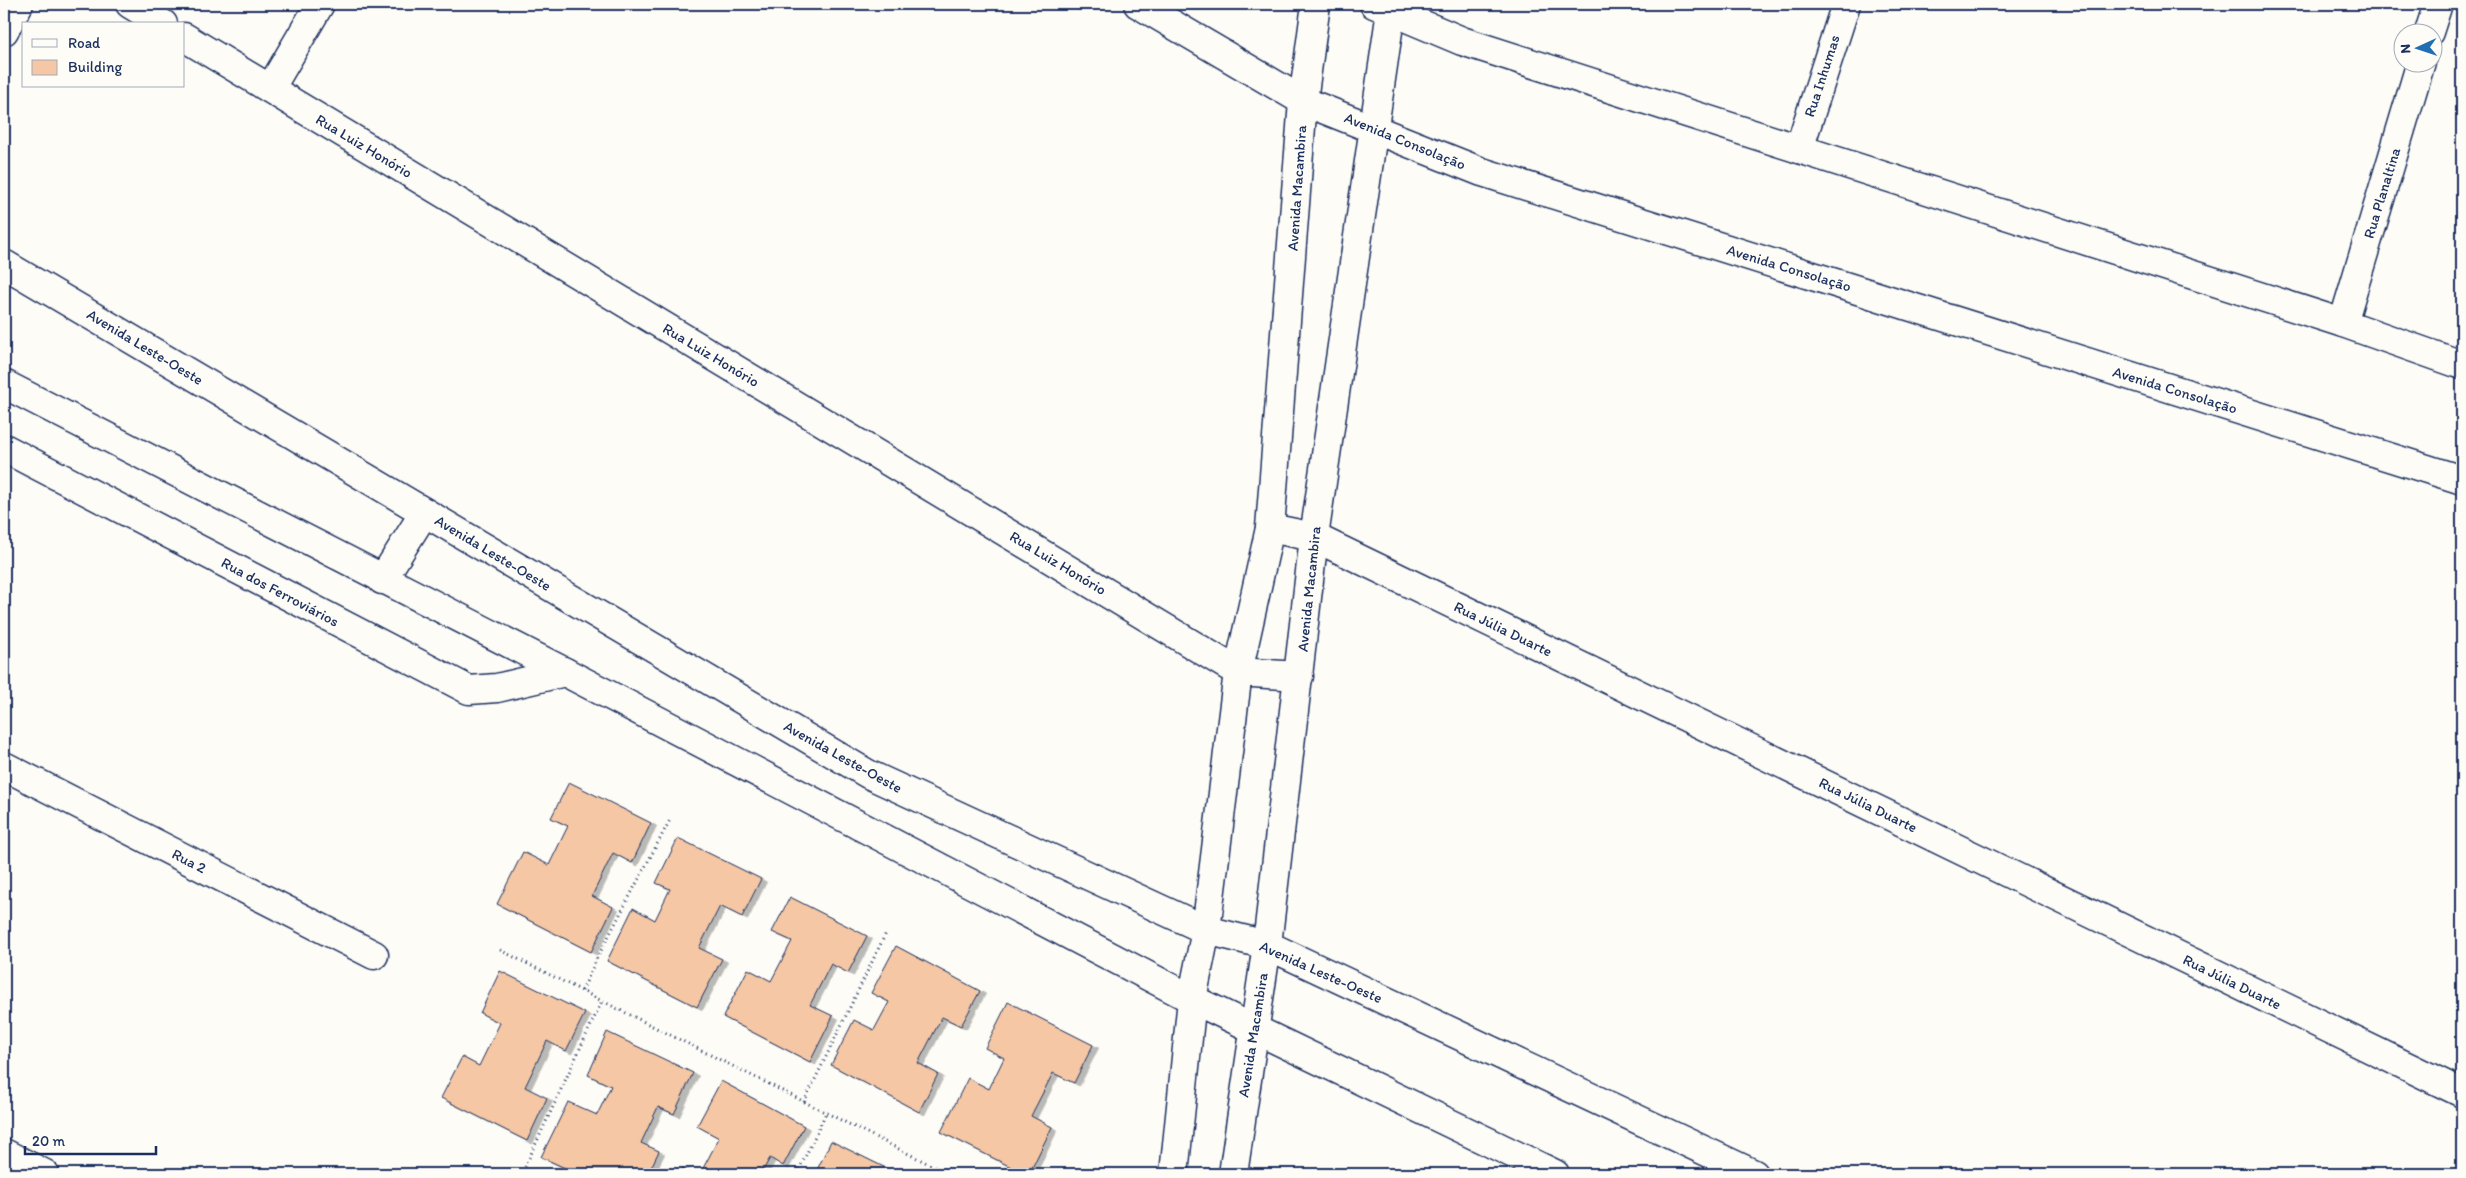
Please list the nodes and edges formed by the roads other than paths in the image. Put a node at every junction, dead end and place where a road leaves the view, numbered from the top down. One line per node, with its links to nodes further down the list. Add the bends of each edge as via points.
1 (19, 4): 11 (main road)
2 (130, 4): 9 (main road)
3 (320, 4): 14 (main road)
4 (1138, 4): 15 (main road, Avenida Consolação)
5 (1316, 4): 15 (main road, Avenida Macambira)
6 (1846, 4): 17 (main road, Rua Inhumas)
7 (2438, 4): 10 (main road)
8 (1386, 6): 16 (main road, Avenida Macambira); 17 (main road, via 1462,41)
9 (160, 22)
10 (2432, 22)
11 (4, 30)
12 (185, 38): 14 (main road, Rua Luiz Honório)
13 (2417, 72): 19 (main road, Rua Planaltina)
14 (270, 89): 29 (main road, Rua Luiz Honório)
15 (1303, 101): 16 (main road, Avenida Consolação); 25 (main road, Avenida Macambira)
16 (1374, 128): 23 (main road, Avenida Consolação, via 1482,172); 26 (main road, Avenida Macambira)
17 (1799, 149): 19 (main road)
18 (4, 264): 24 (main road, Avenida Leste-Oeste)
19 (2343, 323): 20 (main road)
20 (2462, 365)
21 (4, 384): 27 (main road)
22 (4, 448): 28 (main road, Rua dos Ferroviários, via 469,690 497,688)
23 (2462, 480)
24 (424, 513): 27 (main road); 32 (main road, Avenida Leste-Oeste, via 868,774)
25 (1270, 528): 26 (main road, Rua Júlia Duarte); 29 (main road, Avenida Macambira)
26 (1314, 537): 30 (main road, Avenida Macambira); 37 (main road, Rua Júlia Duarte)
27 (382, 580): 28 (main road)
28 (564, 672): 35 (main road)
29 (1238, 672): 30 (main road); 32 (main road, Avenida Macambira)
30 (1300, 676): 33 (main road, Avenida Macambira)
31 (4, 766): 34 (main road, Rua 2)
32 (1206, 930): 33 (main road, Avenida Leste-Oeste); 35 (main road, Avenida Macambira)
33 (1267, 945): 36 (main road, Avenida Macambira); 43 (main road, Avenida Leste-Oeste)
34 (374, 955)
35 (1192, 999): 36 (main road); 40 (main road, Avenida Macambira)
36 (1253, 1027): 41 (main road, Avenida Macambira); 42 (main road)
37 (2462, 1093)
38 (4, 1154): 39 (main road)
39 (45, 1174)
40 (1174, 1174)
41 (1233, 1174)
42 (1555, 1174)
43 (1754, 1174)

